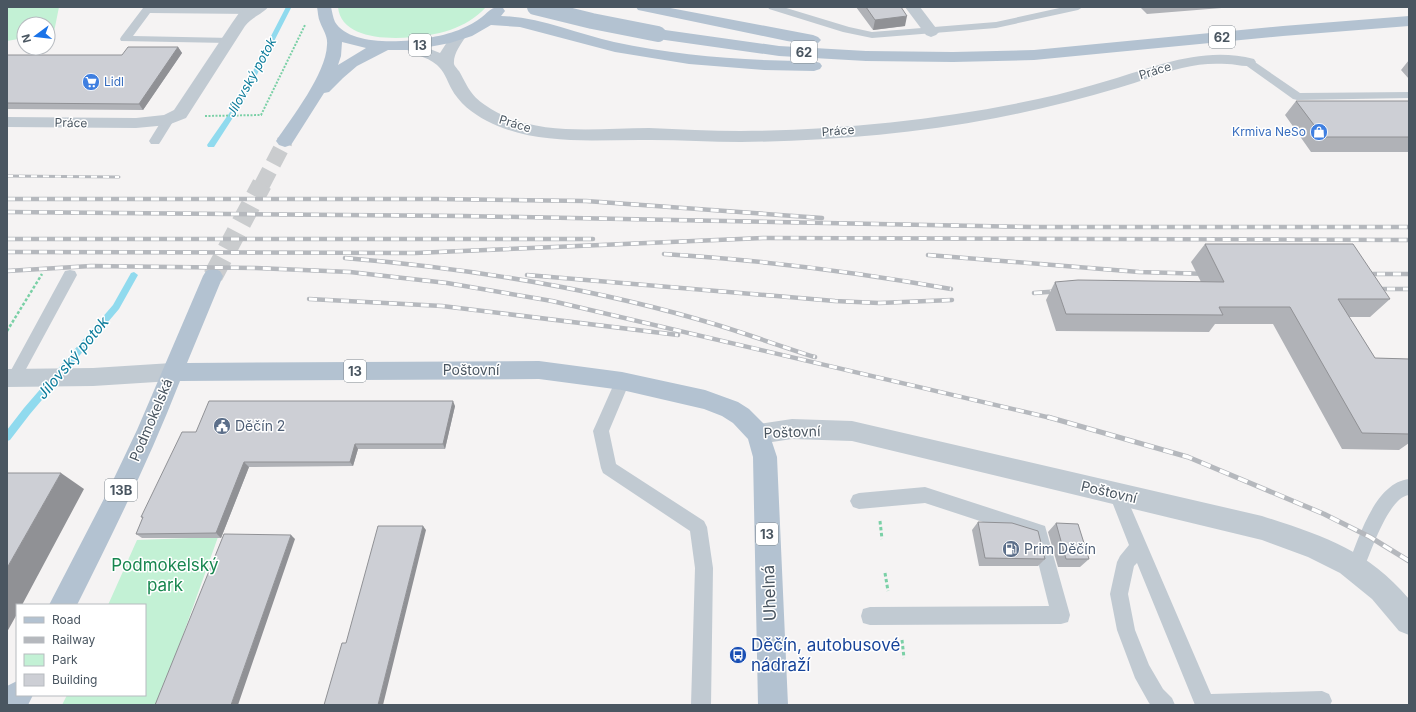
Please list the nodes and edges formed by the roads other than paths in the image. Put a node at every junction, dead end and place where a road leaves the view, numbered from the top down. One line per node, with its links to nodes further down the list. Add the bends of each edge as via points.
1 (324, 7): 13 (main road)
2 (501, 7): 11 (main road, 13)
3 (535, 7): 20 (main road, 62, bridge, via 658,34 779,51)
4 (643, 7): 20 (main road, via 787,36 862,46 918,49)
5 (773, 7): 14 (lane, via 872,35)
6 (912, 7): 14 (street)
7 (1078, 7): 14 (lane, via 996,25)
8 (146, 9): 9 (lane); 16 (lane, via 124,39)
9 (205, 9): 10 (lane)
10 (256, 9): 16 (street, via 237,26)
11 (488, 20): 15 (main road, 13); 19 (main road, via 512,20 614,47 671,57 740,64 984,66)
12 (1409, 21): 19 (main road, Práce / 62)
13 (332, 28): 17 (main road, 13, via 342,36 355,41); 24 (main road, via 335,47 330,65)
14 (931, 32)
15 (458, 36): 18 (main road, 13); 22 (street, via 448,53)
16 (228, 40): 25 (street, via 180,114)
17 (385, 46): 18 (main road, 13); 24 (main road, via 351,63 334,76)
18 (410, 46): 22 (street, Práce, via 434,56)
19 (1034, 54): 20 (main road, Práce / 62)
20 (953, 57)
21 (1248, 62): 22 (street, Práce, via 1219,58 1168,66 1116,84 1028,106 918,124 825,133 751,136 558,133 524,129 505,123 476,106 464,95); 23 (lane, via 1297,97)
22 (446, 65)
23 (1409, 95)
24 (313, 99): 27 (main road)
25 (168, 120): 26 (street, Práce, via 136,123); 28 (lane)
26 (7, 122)
27 (285, 141)
28 (155, 142)
29 (70, 275): 32 (lane)
30 (213, 276): 31 (main road, Podmokelská)
31 (172, 372): 32 (street); 33 (main road, Poštovní / 13, via 539,370); 40 (main road, Podmokelská / 13B, via 116,501)
32 (11, 378)
33 (622, 381): 34 (main road, Poštovní / 13, via 705,400 730,409); 46 (lane, via 601,431 609,468 698,528 704,568)
34 (759, 434): 36 (street, Poštovní, via 792,429 852,431); 47 (main road, Uhelná / 13, via 764,457)
35 (1409, 487): 39 (lane, via 1398,489 1386,502 1375,521)
36 (1117, 494): 38 (lane); 39 (street, Poštovní, via 1262,528 1327,551)
37 (859, 501): 41 (lane, via 924,495 1040,532 1061,615)
38 (1139, 547): 48 (lane, via 1126,562 1120,594 1126,630 1142,671 1156,696); 49 (lane)
39 (1356, 568): 42 (street, Poštovní, via 1380,586)
40 (64, 604)
41 (870, 616)
42 (1409, 620)
43 (18, 696): 45 (main road)
44 (1322, 701): 49 (lane)
45 (13, 705)
46 (701, 705)
47 (773, 705)
48 (1165, 705)
49 (1205, 705)

